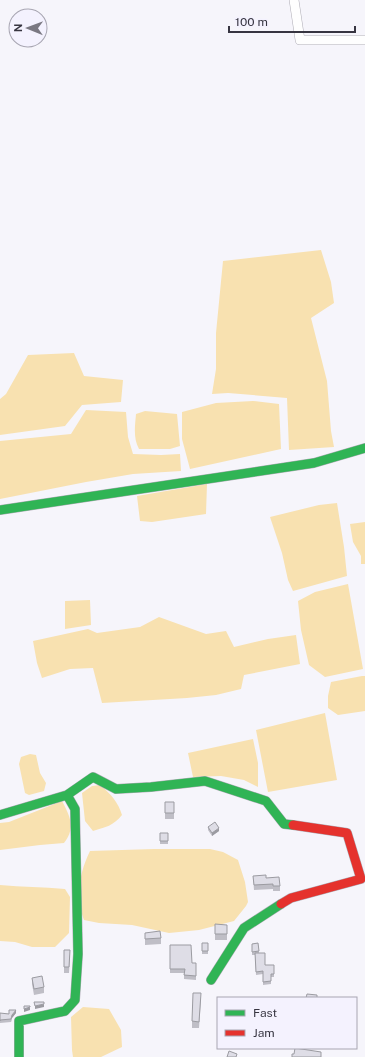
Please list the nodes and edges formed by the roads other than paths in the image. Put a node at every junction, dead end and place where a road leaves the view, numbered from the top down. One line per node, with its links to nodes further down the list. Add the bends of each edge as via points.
1 (294, 0): 2 (street, via 300,40)
2 (365, 40)
3 (365, 448): 4 (street, via 314,463)
4 (0, 510)
5 (67, 795): 6 (street); 8 (street, via 93,777 116,789 205,781 266,801 284,824 347,833); 10 (street, via 75,809 78,954 75,1000 66,1011 19,1021)
6 (0, 815)
7 (365, 868): 8 (street)
8 (361, 878): 9 (street, via 291,898 244,928)
9 (211, 980)
10 (19, 1057)

